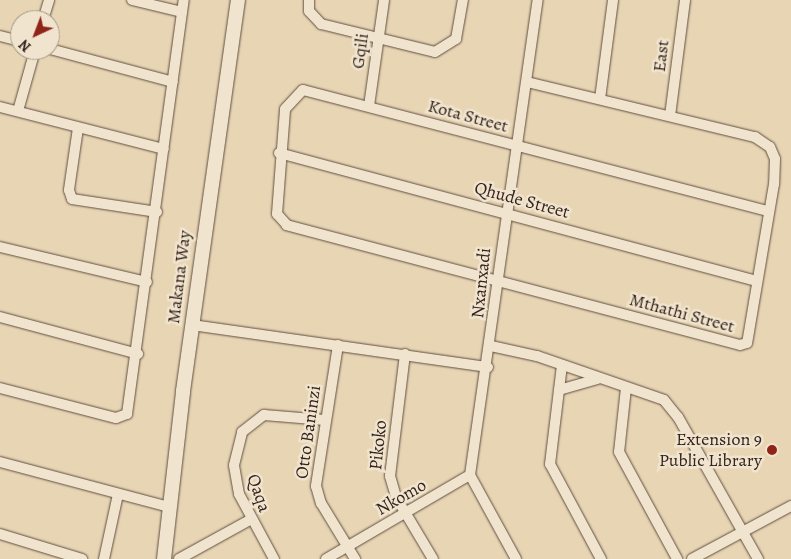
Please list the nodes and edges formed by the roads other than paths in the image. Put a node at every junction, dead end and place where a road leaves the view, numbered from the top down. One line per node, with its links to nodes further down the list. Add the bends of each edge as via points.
1 (132, 0): 10 (street)
2 (184, 0): 10 (street)
3 (238, 0): 34 (street, Makana Way)
4 (309, 0): 11 (street, via 309,11 321,24)
5 (384, 0): 11 (street, Gqili)
6 (462, 0): 11 (street, via 456,39 442,51)
7 (538, 0): 15 (street, Nxanxadi)
8 (613, 0): 16 (street)
9 (685, 0): 20 (street, East)
10 (182, 12): 14 (street)
11 (379, 38): 17 (street, Gqili)
12 (60, 52): 14 (street)
13 (32, 60): 19 (street)
14 (173, 82): 23 (street)
15 (527, 82): 16 (street, Mthathi Street); 22 (street, Nxanxadi)
16 (600, 99): 20 (street, Mthathi Street)
17 (368, 106): 22 (street, Kota Street); 24 (street, Kota Street, via 303,90 285,109)
18 (0, 107): 19 (street)
19 (18, 112): 21 (street)
20 (670, 116): 25 (street, Mthathi Street, via 755,138 770,147 775,158)
21 (78, 128): 23 (street); 26 (street, via 69,190 72,199)
22 (517, 146): 25 (street, Kota Street); 27 (street, Nxanxadi)
23 (164, 149): 26 (street)
24 (279, 153): 27 (street, Qhude Street); 28 (street, Kota Street, via 276,208)
25 (767, 211): 31 (street, Mthathi Street)
26 (157, 212): 32 (street)
27 (506, 213): 30 (street, Nxanxadi); 31 (street, Qhude Street)
28 (287, 225): 30 (street, Mthathi Street)
29 (0, 247): 32 (street)
30 (497, 280): 31 (street, Mthathi Street, via 740,345 749,338); 36 (street, Nxanxadi)
31 (756, 281)
32 (147, 282): 37 (street)
33 (0, 317): 37 (street)
34 (192, 325): 35 (street); 50 (street, Makana Way)
35 (338, 345): 38 (street); 45 (street, Otto Baninzi)
36 (491, 346): 39 (street); 40 (street, Nxanxadi)
37 (138, 354): 42 (street, via 127,414 121,419)
38 (405, 354): 40 (street); 51 (street, Pikoko, via 390,476)
39 (562, 365): 41 (street); 44 (street)
40 (488, 366): 47 (street, Nxanxadi)
41 (598, 379): 43 (street); 44 (street)
42 (0, 388)
43 (626, 388): 53 (street, via 654,394 678,417); 66 (street, via 618,452)
44 (559, 390): 65 (street, via 551,469)
45 (325, 420): 52 (street, Qaqa, via 264,415 246,425 234,476); 55 (street, Otto Baninzi, via 316,486)
46 (0, 462): 48 (street)
47 (470, 474): 51 (street, Nkomo); 64 (street)
48 (118, 494): 50 (street); 57 (street)
49 (791, 506): 53 (street)
50 (169, 507): 58 (street, Makana Way)
51 (405, 514): 55 (street, Nkomo); 63 (street, Pikoko)
52 (250, 520): 59 (street); 60 (street, Qaqa)
53 (742, 532): 67 (street); 68 (street)
54 (0, 534): 56 (street)
55 (348, 547): 61 (street, Nkomo); 62 (street)
56 (82, 559)
57 (104, 559)
58 (164, 559)
59 (179, 559)
60 (274, 559)
61 (326, 559)
62 (355, 559)
63 (433, 559)
64 (516, 559)
65 (601, 559)
66 (676, 559)
67 (692, 559)
68 (758, 559)

